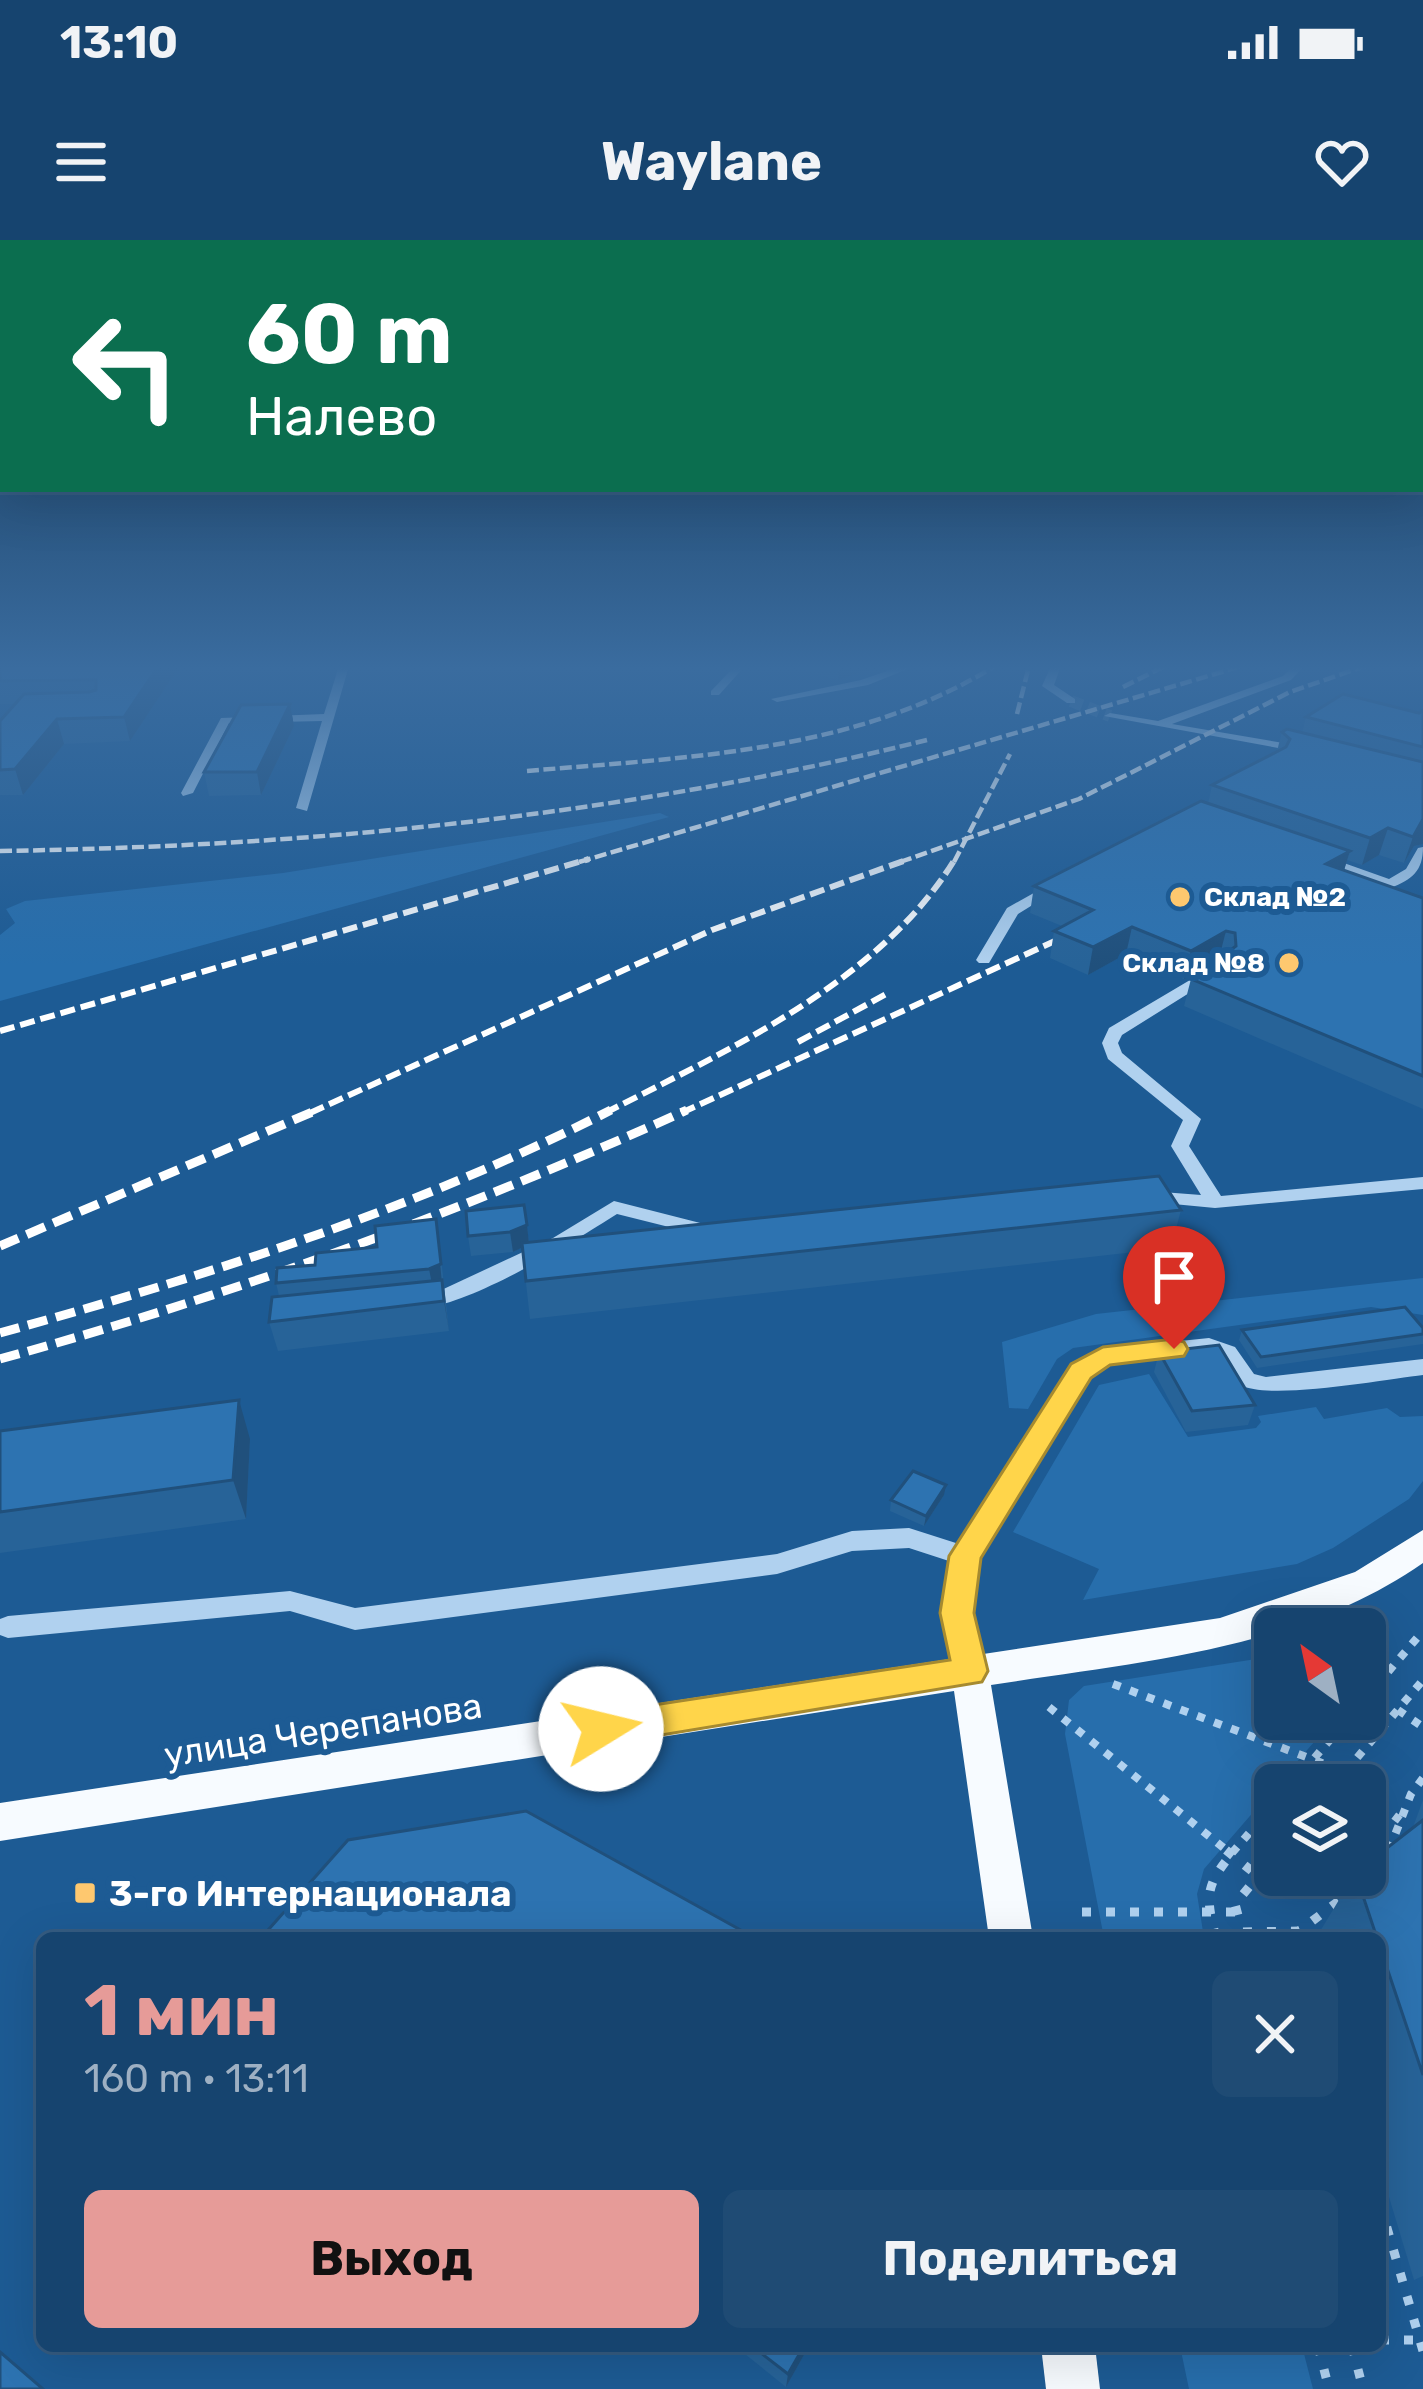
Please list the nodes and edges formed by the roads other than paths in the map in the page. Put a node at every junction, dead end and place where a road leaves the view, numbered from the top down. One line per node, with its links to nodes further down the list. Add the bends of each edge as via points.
1 (202, 766): 3 (street)
2 (313, 766): 4 (street)
3 (188, 793)
4 (302, 808)
5 (1423, 851): 6 (street, via 1412,872 1390,884)
6 (1308, 856)
7 (1069, 879): 8 (street, via 1012,911)
8 (984, 960)
9 (1221, 967): 12 (street, via 1115,1032 1110,1043 1114,1055 1192,1119 1180,1146)
10 (1423, 1183): 12 (street)
11 (1132, 1196): 12 (street)
12 (1215, 1202)
13 (718, 1228): 14 (street, via 695,1230 614,1207 438,1300)
14 (395, 1304)
15 (1423, 1367): 17 (street, via 1265,1385 1246,1379 1227,1352 1209,1345 1103,1356 1081,1371)
16 (1423, 1544): 19 (main road, улица Черепанова, via 1368,1582 1220,1633)
17 (965, 1556): 18 (street, via 909,1538 852,1541 776,1564 355,1619 290,1601); 19 (street, via 957,1613)
18 (8, 1628)
19 (970, 1671): 20 (main road, улица Черепанова); 21 (main road)
20 (0, 1822)
21 (1010, 1932)
22 (1068, 2352): 23 (main road)
23 (1073, 2389)

